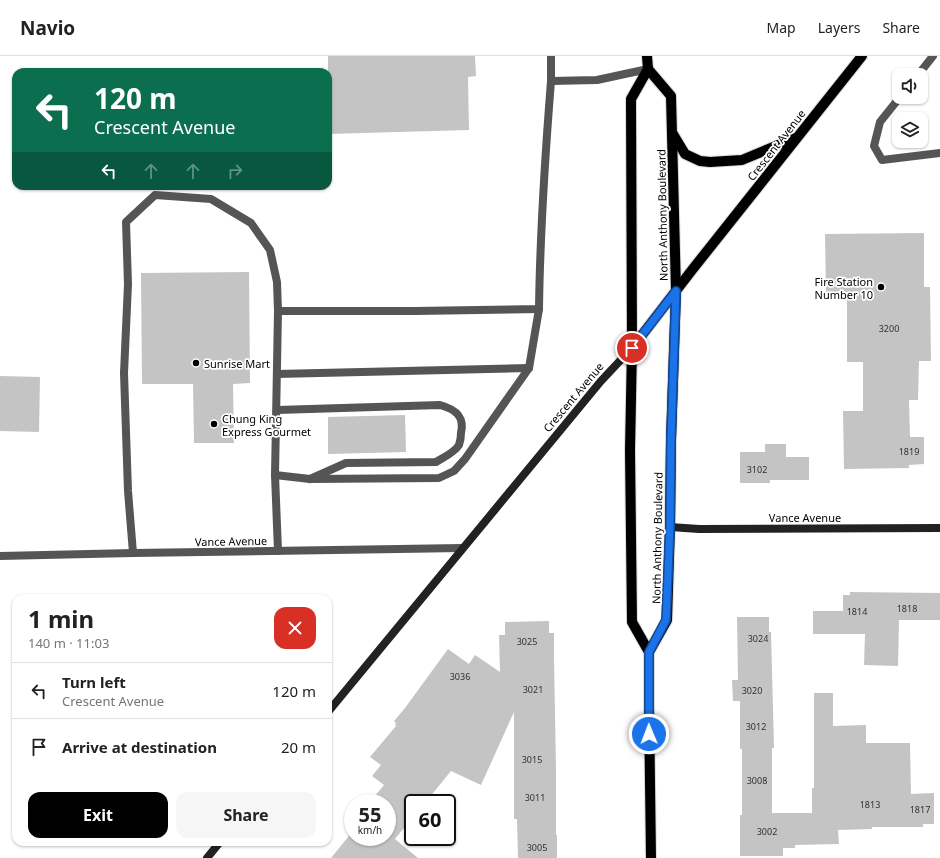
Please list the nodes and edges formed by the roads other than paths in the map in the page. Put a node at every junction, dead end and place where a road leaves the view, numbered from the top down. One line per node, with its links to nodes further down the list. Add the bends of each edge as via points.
1 (551, 56): 7 (street)
2 (647, 56): 6 (main road)
3 (862, 56): 10 (main road, Crescent Avenue)
4 (933, 56): 5 (street)
5 (924, 68)
6 (648, 69): 7 (street, via 597,80); 9 (main road, North Anthony Boulevard, via 671,96); 15 (main road, North Anthony Boulevard, via 631,99)
7 (551, 81): 13 (street, via 545,154)
8 (894, 104): 11 (street, via 880,122 874,146 882,160)
9 (672, 133): 10 (main road, via 685,154 700,161 710,162 742,160); 12 (main road, North Anthony Boulevard)
10 (797, 137): 12 (main road, Crescent Avenue)
11 (940, 153)
12 (676, 291): 15 (main road, Crescent Avenue); 21 (main road, North Anthony Boulevard)
13 (539, 309): 14 (street); 16 (street)
14 (278, 311): 17 (street); 25 (street, via 277,282 270,250 251,223 211,199 155,195 126,222 128,284 124,373)
15 (632, 348): 23 (main road, Crescent Avenue, via 601,381); 27 (main road, North Anthony Boulevard, via 632,622)
16 (529, 368): 17 (street); 20 (street, via 454,471 439,478)
17 (277, 374): 18 (street)
18 (277, 410): 19 (street); 20 (street, via 440,405 450,408 460,416 463,427 459,445 449,455 436,462 346,463)
19 (276, 475): 20 (street); 24 (street)
20 (310, 479)
21 (670, 527): 22 (main road, Vance Avenue); 27 (main road, North Anthony Boulevard, via 666,620)
22 (940, 528)
23 (462, 548): 24 (street, Vance Avenue); 28 (main road, Crescent Avenue)
24 (278, 551): 25 (street, Vance Avenue)
25 (133, 553): 26 (street, Vance Avenue)
26 (0, 556)
27 (649, 652): 31 (main road, North Anthony Boulevard)
28 (332, 707)
29 (217, 846): 30 (main road)
30 (207, 858)
31 (651, 858)

